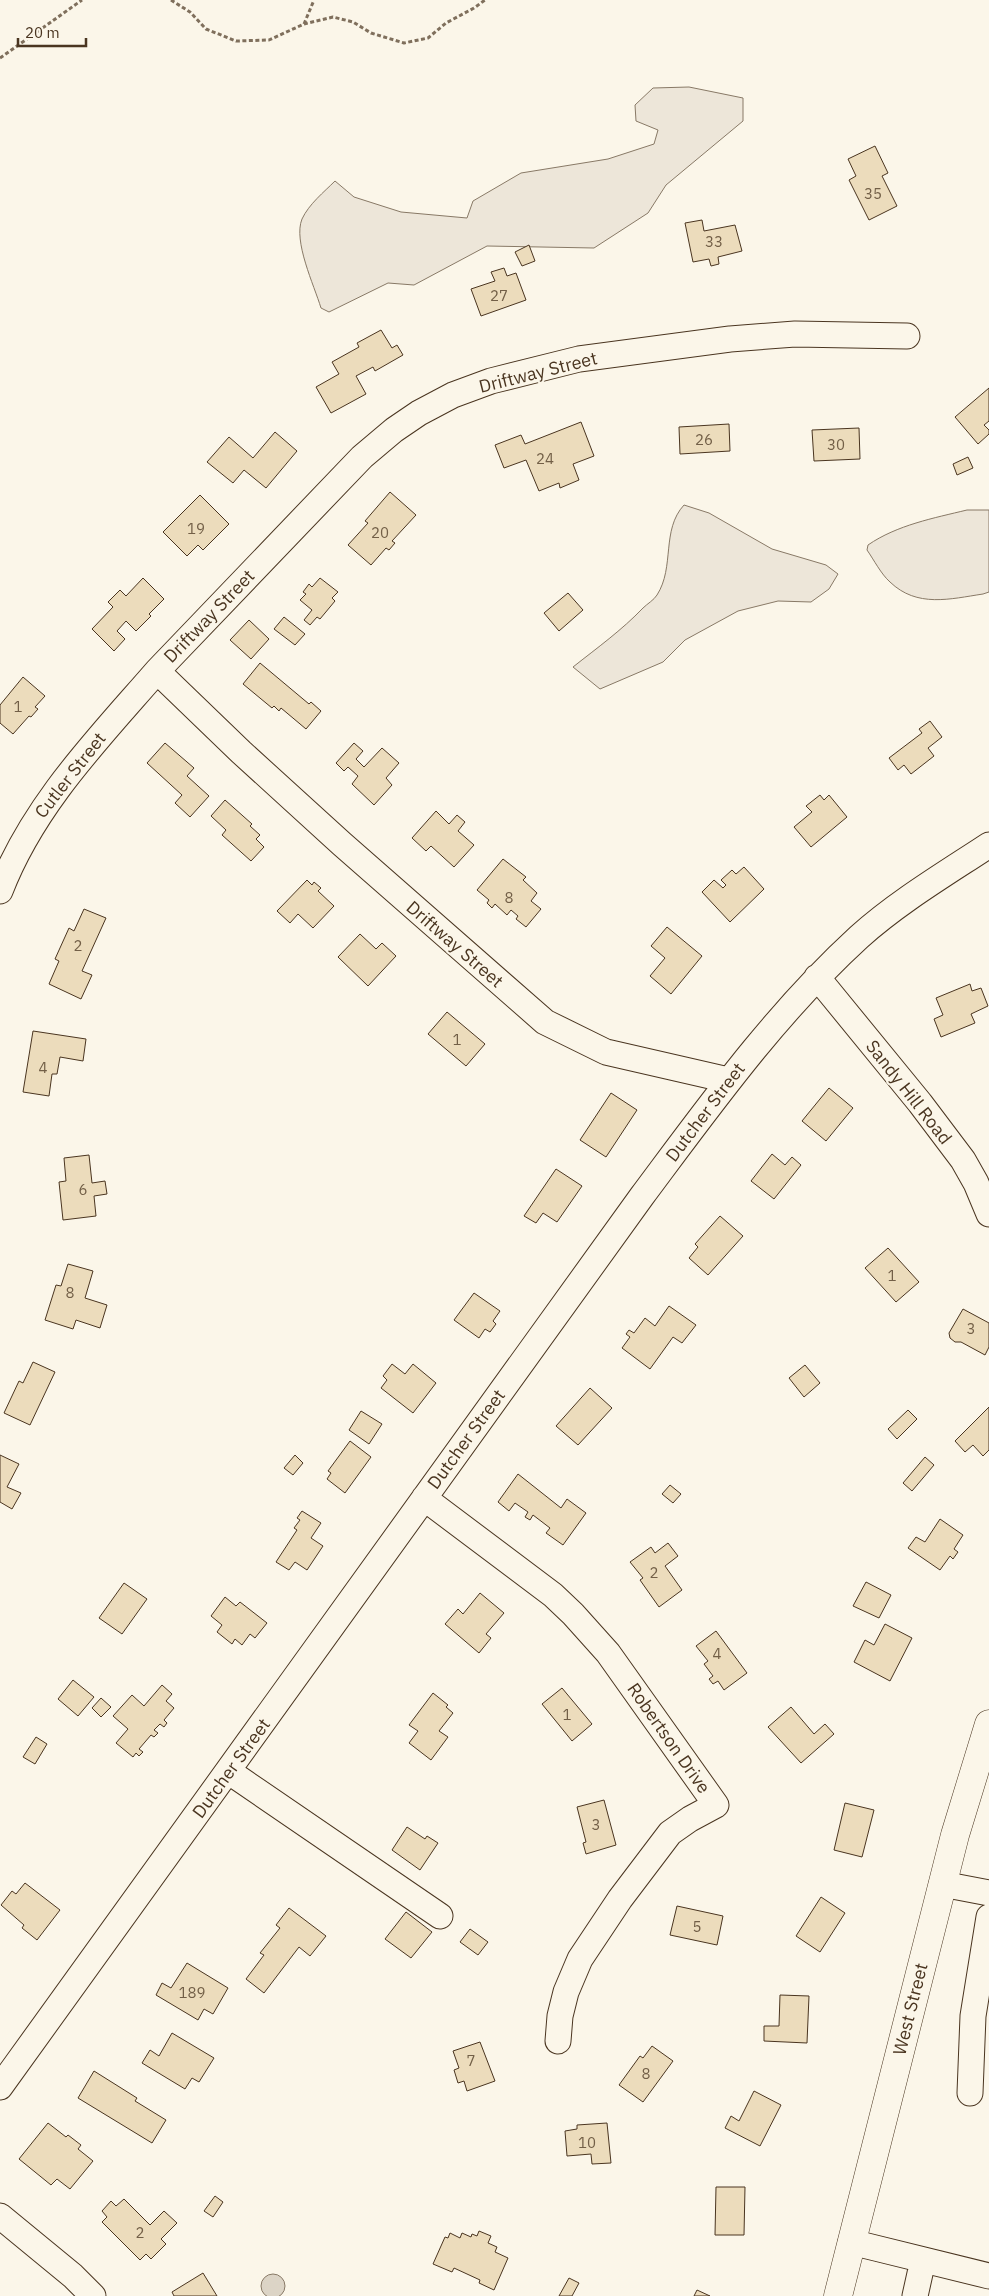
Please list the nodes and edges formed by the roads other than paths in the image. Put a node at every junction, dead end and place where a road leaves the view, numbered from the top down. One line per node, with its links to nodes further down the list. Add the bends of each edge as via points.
1 (907, 336): 2 (street, Driftway Street, via 811,333 643,349 579,359 491,381 453,395 401,425 362,457)
2 (157, 671): 4 (street, Cutler Street, via 64,777 26,833); 6 (street, Driftway Street, via 342,844 545,1022 606,1052)
3 (989, 844): 5 (street, Dutcher Street, via 861,936)
4 (0, 891)
5 (817, 977): 6 (street, Dutcher Street); 7 (street, Sandy Hill Road, via 963,1160)
6 (728, 1080): 8 (street, Dutcher Street)
7 (989, 1214)
8 (424, 1498): 10 (street, Dutcher Street); 15 (street, Robertson Drive, via 553,1595 573,1614 608,1652 716,1805 670,1833 610,1914 580,1959 566,1992)
9 (989, 1724): 11 (main road, West Street)
10 (228, 1771): 13 (street); 16 (street, Dutcher Street)
11 (942, 1884): 12 (street); 19 (main road, West Street)
12 (989, 1894)
13 (440, 1916)
14 (989, 1917): 17 (street, via 972,2016)
15 (558, 2041)
16 (0, 2087)
17 (970, 2092)
18 (0, 2216): 22 (street)
19 (851, 2242): 20 (street); 23 (main road, West Street)
20 (923, 2260): 21 (street); 24 (street)
21 (989, 2276)
22 (94, 2296)
23 (838, 2296)
24 (915, 2296)

